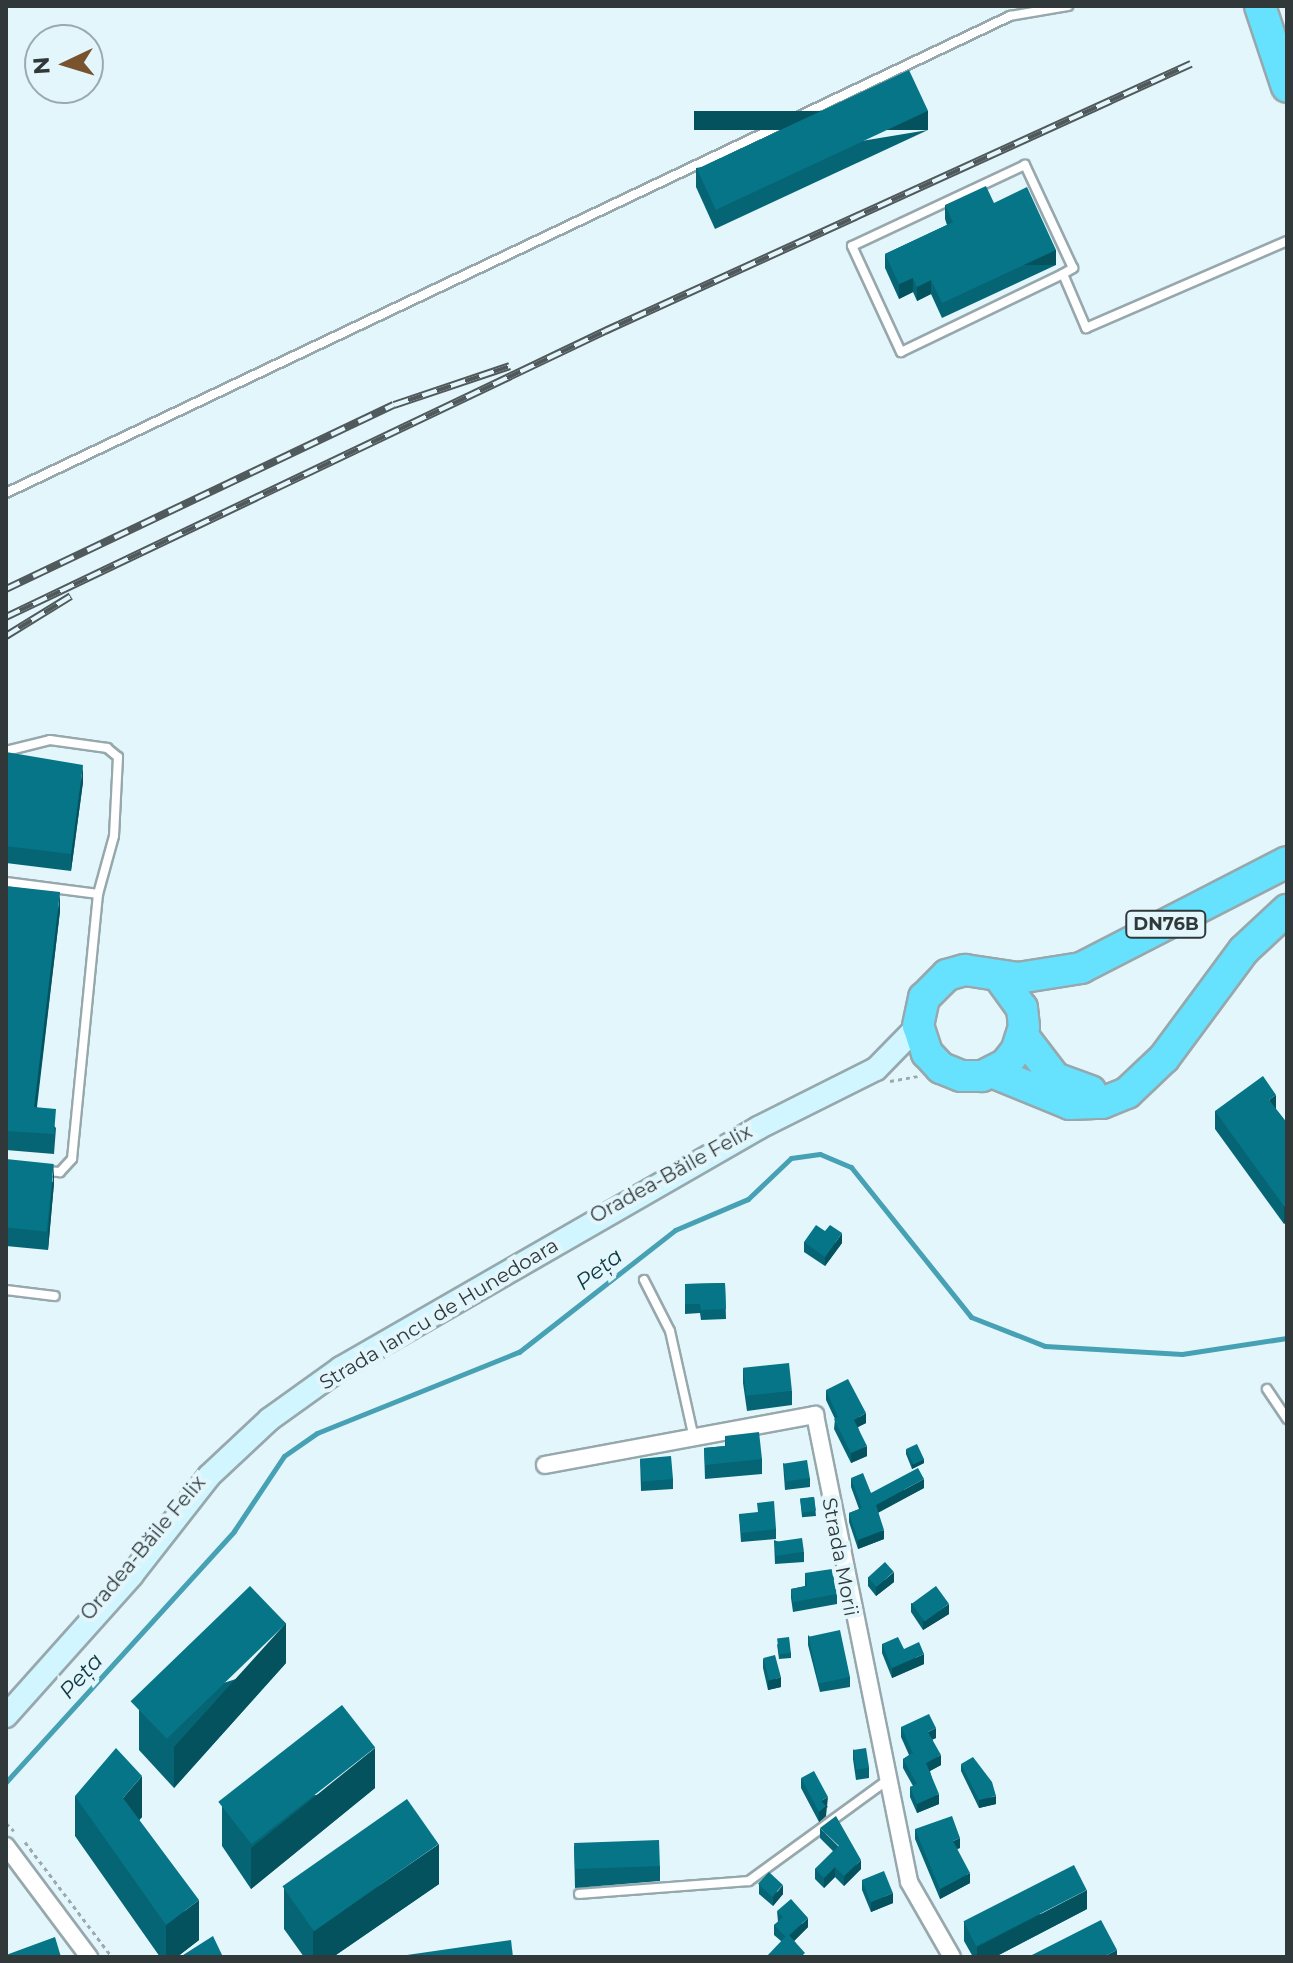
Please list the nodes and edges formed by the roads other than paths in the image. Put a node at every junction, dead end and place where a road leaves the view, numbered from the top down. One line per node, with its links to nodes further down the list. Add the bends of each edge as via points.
1 (1068, 6): 9 (lane, via 1010,16)
2 (1260, 6): 6 (highway)
3 (1278, 6): 4 (highway); 5 (highway)
4 (1287, 24)
5 (1287, 39)
6 (1287, 87)
7 (1287, 241): 8 (lane, via 1086,328)
8 (1063, 274): 8 (lane, via 1073,268 1025,165 852,246 901,352)
9 (6, 493)
10 (6, 751): 13 (lane, via 50,740 107,748 118,757 114,836)
11 (1287, 862): 15 (highway, DN76B)
12 (6, 882): 13 (lane)
13 (98, 894): 23 (lane, via 72,1159 60,1172)
14 (1287, 910): 22 (highway, via 1244,950)
15 (1081, 968): 16 (highway, DN76B); 18 (highway, DN76B)
16 (1000, 978): 17 (highway, via 983,971 947,975 924,998); 18 (highway, via 1019,999)
17 (918, 1026): 19 (highway); 21 (street, Strada Iancu de Hunedoara)
18 (1023, 1027): 20 (highway, via 1016,1051); 22 (highway, via 1044,1068 1070,1086 1100,1091)
19 (929, 1068): 20 (highway, via 961,1076); 21 (street, Strada Iancu de Hunedoara)
20 (992, 1072): 22 (highway, via 1070,1104 1102,1103)
21 (882, 1076): 31 (street, Strada Iancu de Hunedoara, via 758,1128 368,1352 270,1419 209,1476 131,1576)
22 (1140, 1083)
23 (33, 1169)
24 (644, 1280): 29 (lane, via 670,1331)
25 (6, 1290): 26 (lane)
26 (55, 1296)
27 (1267, 1389): 28 (lane)
28 (1287, 1419)
29 (694, 1438): 30 (street, Strada Morii); 32 (street, Strada Morii, via 815,1415)
30 (545, 1465)
31 (6, 1716)
32 (886, 1781): 34 (lane, via 749,1881); 36 (street, Strada Morii, via 909,1882)
33 (6, 1846): 35 (street)
34 (579, 1894)
35 (89, 1957)
36 (952, 1957)

